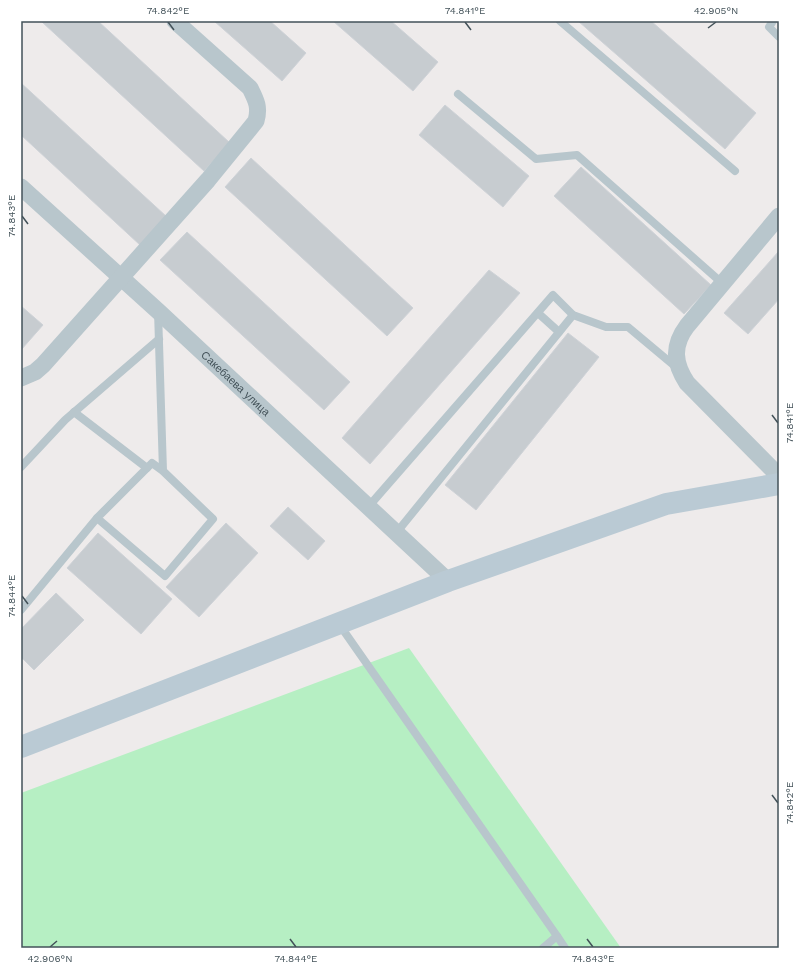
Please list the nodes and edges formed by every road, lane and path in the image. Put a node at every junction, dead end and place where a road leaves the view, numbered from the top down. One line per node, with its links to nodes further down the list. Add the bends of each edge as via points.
1 (175, 21): 9 (street, via 250,88 258,102 259,111 256,121 208,180)
2 (560, 21): 6 (lane)
3 (773, 21): 4 (lane, via 769,27)
4 (779, 37)
5 (458, 94): 10 (lane, via 536,159 577,155)
6 (735, 171)
7 (21, 187): 9 (street, Сакебаева улица)
8 (779, 216): 10 (street)
9 (121, 277): 11 (street, Сакебаева улица); 17 (street, via 43,365)
10 (722, 283): 16 (street, via 680,336 676,356)
11 (158, 311): 15 (lane); 24 (street, Сакебаева улица)
12 (538, 313): 13 (lane, via 553,295); 14 (lane); 24 (lane)
13 (573, 315): 14 (lane); 16 (lane, via 606,327 628,327)
14 (559, 332): 26 (lane)
15 (158, 339): 18 (lane); 21 (lane)
16 (679, 370): 22 (street, via 687,383)
17 (21, 378)
18 (74, 412): 19 (lane); 20 (lane)
19 (21, 467)
20 (147, 468): 21 (lane, via 152,463); 25 (lane)
21 (163, 471): 25 (lane, via 213,519 166,576)
22 (779, 476)
23 (779, 484): 27 (street, via 666,504)
24 (369, 506): 26 (street, Сакебаева улица)
25 (97, 518): 28 (lane)
26 (397, 532): 27 (street, Сакебаева улица)
27 (448, 581): 29 (street)
28 (21, 610)
29 (339, 624): 30 (street); 31 (lane)
30 (21, 747)
31 (557, 936): 32 (lane); 33 (lane)
32 (543, 948)
33 (565, 948)

